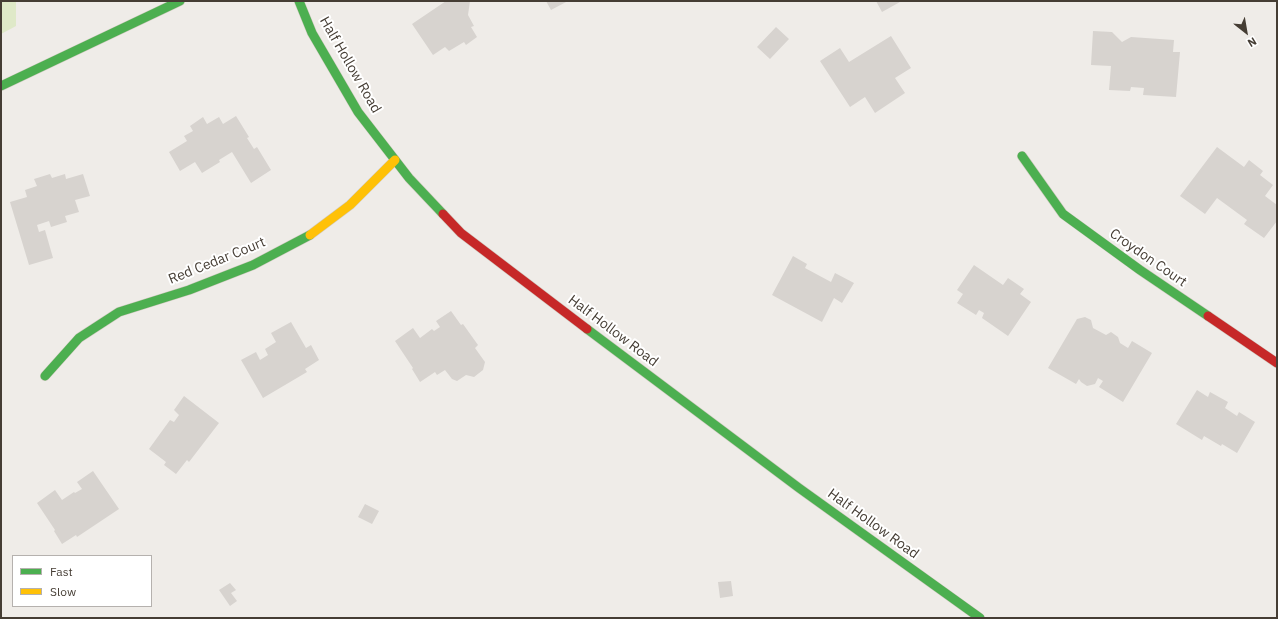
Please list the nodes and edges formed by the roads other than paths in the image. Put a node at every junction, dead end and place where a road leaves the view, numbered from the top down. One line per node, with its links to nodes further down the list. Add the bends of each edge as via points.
1 (180, 1): 3 (street)
2 (299, 1): 5 (street, Half Hollow Road, via 312,32 358,112)
3 (1, 86)
4 (1022, 156): 6 (street, Croydon Court, via 1063,214)
5 (396, 160): 7 (street, Red Cedar Court, via 350,205 308,236 253,265 189,290 119,312 79,338); 8 (street, Half Hollow Road, via 461,233 799,488)
6 (1277, 363)
7 (45, 376)
8 (980, 618)

